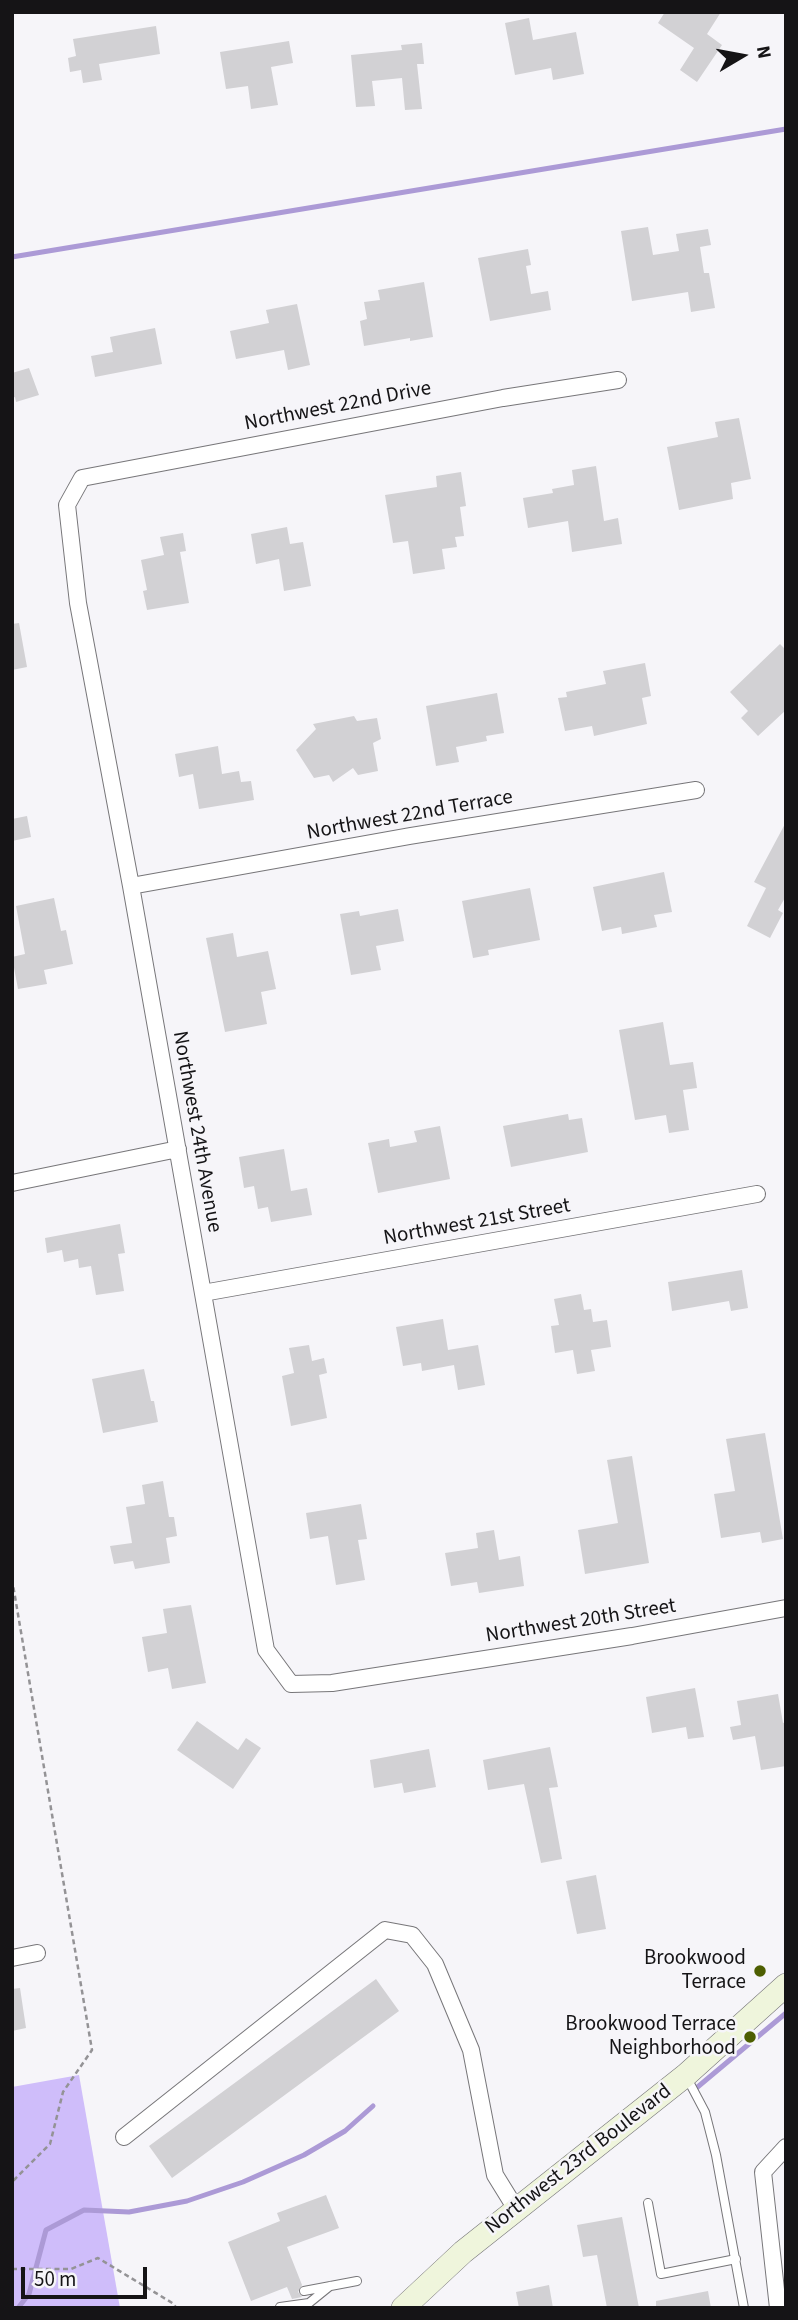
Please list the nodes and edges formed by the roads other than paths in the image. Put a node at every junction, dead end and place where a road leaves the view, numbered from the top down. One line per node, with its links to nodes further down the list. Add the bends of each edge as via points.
1 (618, 380): 2 (street, Northwest 22nd Drive, via 114,471 82,478)
2 (74, 492): 4 (street, Northwest 24th Avenue, via 67,505 78,603)
3 (696, 790): 4 (street, Northwest 22nd Terrace)
4 (131, 886): 5 (street, Northwest 24th Avenue)
5 (178, 1149): 6 (street); 8 (street, Northwest 24th Avenue)
6 (12, 1183)
7 (757, 1194): 8 (street, Northwest 21st Street)
8 (203, 1293): 10 (street, Northwest 24th Avenue, via 266,1650 291,1684)
9 (786, 1608): 10 (street, Northwest 20th Street)
10 (382, 1675)
11 (37, 1954): 12 (street)
12 (12, 1958)
13 (786, 1985): 14 (street, Northwest 23rd Boulevard)
14 (686, 2076): 18 (street, Northwest 23rd Boulevard); 19 (lane, via 705,2112)
15 (124, 2137): 18 (street, via 385,1930 412,1935 435,1964 471,2050 495,2175)
16 (786, 2147): 27 (street, via 763,2172)
17 (648, 2203): 19 (lane, via 661,2274)
18 (516, 2208): 25 (street, Northwest 23rd Boulevard)
19 (736, 2259): 26 (lane)
20 (358, 2281): 21 (lane)
21 (330, 2286): 22 (lane); 24 (lane, via 309,2303)
22 (304, 2291)
23 (291, 2296): 24 (lane)
24 (279, 2307)
25 (403, 2308)
26 (744, 2308)
27 (778, 2308)

